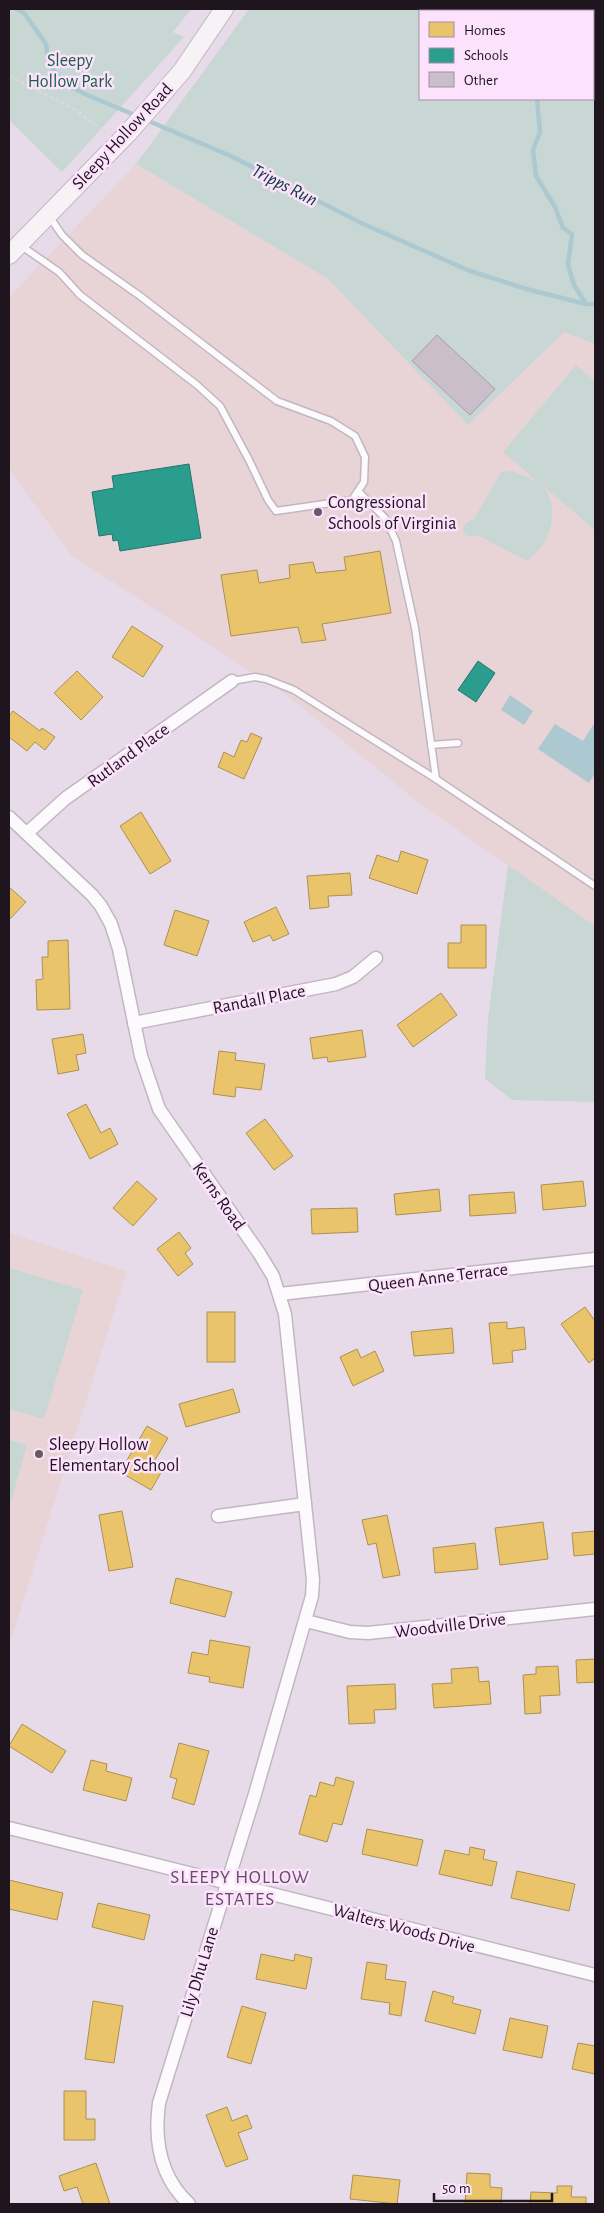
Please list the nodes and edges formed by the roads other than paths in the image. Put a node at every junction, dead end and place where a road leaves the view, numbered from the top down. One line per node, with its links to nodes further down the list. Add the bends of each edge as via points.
1 (224, 9): 2 (main road, Sleepy Hollow Road, via 173,83)
2 (48, 215): 3 (main road, Sleepy Hollow Road); 4 (lane, via 62,236 82,255 277,401 330,421 355,436 365,457 364,482)
3 (14, 250): 4 (lane, via 59,272 80,295 220,406 276,511 352,500)
4 (358, 491): 7 (lane, via 385,518 396,541 415,628)
5 (232, 681): 8 (lane, via 255,677 294,690); 10 (street, Rutland Place, via 66,798)
6 (458, 743): 7 (lane)
7 (431, 745): 8 (lane)
8 (436, 779): 11 (lane)
9 (9, 817): 10 (street, Kerns Road)
10 (27, 833): 13 (street, Kerns Road, via 101,906 119,949)
11 (595, 886)
12 (376, 958): 13 (street, Randall Place, via 353,977 336,984)
13 (134, 1022): 15 (street, Kerns Road, via 159,1109 259,1253)
14 (595, 1259): 15 (street, Queen Anne Terrace)
15 (280, 1294): 16 (street, Kerns Road, via 285,1314)
16 (305, 1504): 17 (street); 19 (street, Kerns Road, via 313,1580)
17 (218, 1516)
18 (595, 1609): 19 (street, Woodville Drive, via 368,1633)
19 (306, 1621): 21 (street, Lily Dhu Lane)
20 (9, 1828): 21 (street, Walters Woods Drive)
21 (226, 1882): 22 (street, Walters Woods Drive); 23 (street, Lily Dhu Lane, via 158,2103 158,2145 165,2170)
22 (595, 1975)
23 (189, 2204)

